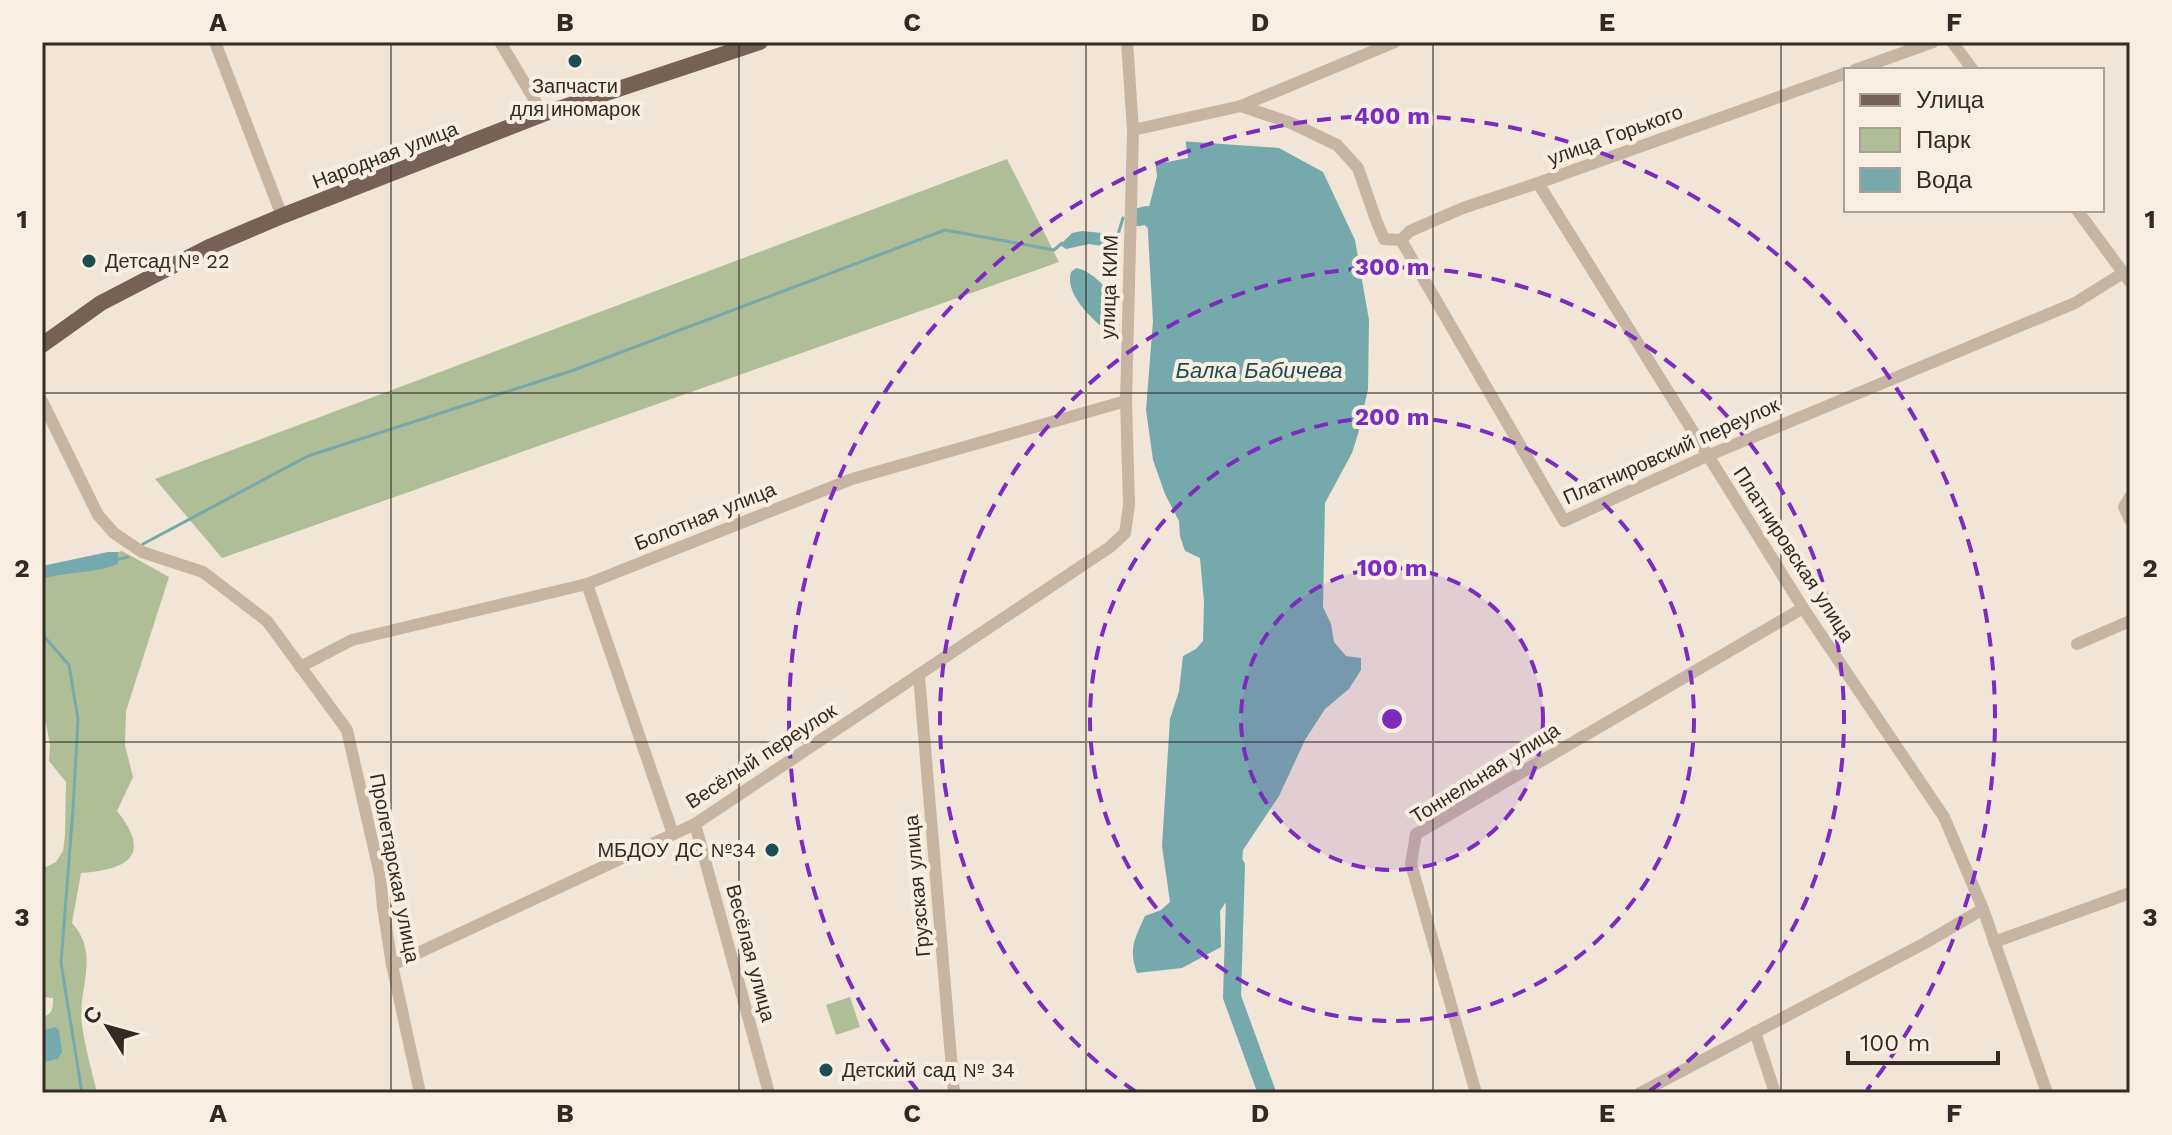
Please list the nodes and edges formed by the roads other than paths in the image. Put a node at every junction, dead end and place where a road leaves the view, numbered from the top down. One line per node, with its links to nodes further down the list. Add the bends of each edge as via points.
1 (215, 42): 16 (street)
2 (500, 42): 12 (street)
3 (760, 42): 12 (main road, Народная улица)
4 (1127, 42): 13 (street, улица КИМ)
5 (1395, 42): 11 (street)
6 (1933, 42): 8 (street)
7 (1952, 42): 9 (street)
8 (1861, 68)
9 (1972, 68)
10 (1844, 74): 14 (street, улица Горького)
11 (1241, 106): 13 (street); 17 (street, Платнировский переулок, via 1337,145 1358,168 1384,239)
12 (543, 114): 16 (main road, Народная улица)
13 (1133, 130): 21 (street, улица КИМ)
14 (1538, 183): 17 (street, улица Горького, via 1463,208); 22 (street, Платнировская улица)
15 (2078, 212): 18 (street)
16 (282, 216): 19 (main road, Народная улица, via 101,303)
17 (1401, 240): 22 (street, Платнировский переулок, via 1564,521)
18 (2127, 278): 22 (street, Платнировский переулок)
19 (42, 345)
20 (42, 401): 30 (street, Пролетарская улица, via 98,515 114,533 142,552 203,572 267,621)
21 (1126, 401): 25 (street, улица КИМ); 26 (street, Болотная улица, via 852,479)
22 (1707, 456): 27 (street, Платнировская улица)
23 (2130, 497): 24 (street, via 2124,507)
24 (2130, 520)
25 (1125, 533): 31 (street, Весёлый переулок)
26 (587, 584): 30 (street, Болотная улица, via 352,640); 33 (street)
27 (1803, 608): 35 (street, Платнировская улица, via 1944,817); 42 (street, Тоннельная улица, via 1416,834 1411,864)
28 (2130, 621): 29 (street)
29 (2077, 644)
30 (300, 667): 37 (street, Пролетарская улица, via 347,730 380,875)
31 (919, 676): 32 (street, Весёлый переулок); 41 (street, Грузская улица)
32 (695, 824): 33 (street, Весёлый переулок); 40 (street, Весёлая улица)
33 (673, 834): 37 (street, Весёлый переулок)
34 (2130, 893): 36 (street)
35 (1983, 909): 36 (street, Платнировская улица); 38 (street)
36 (1994, 942): 45 (street, Платнировская улица)
37 (392, 965): 39 (street, Пролетарская улица)
38 (1755, 1032): 43 (street); 44 (street)
39 (420, 1093)
40 (769, 1093)
41 (954, 1093)
42 (1476, 1093)
43 (1640, 1093)
44 (1775, 1093)
45 (2047, 1093)

